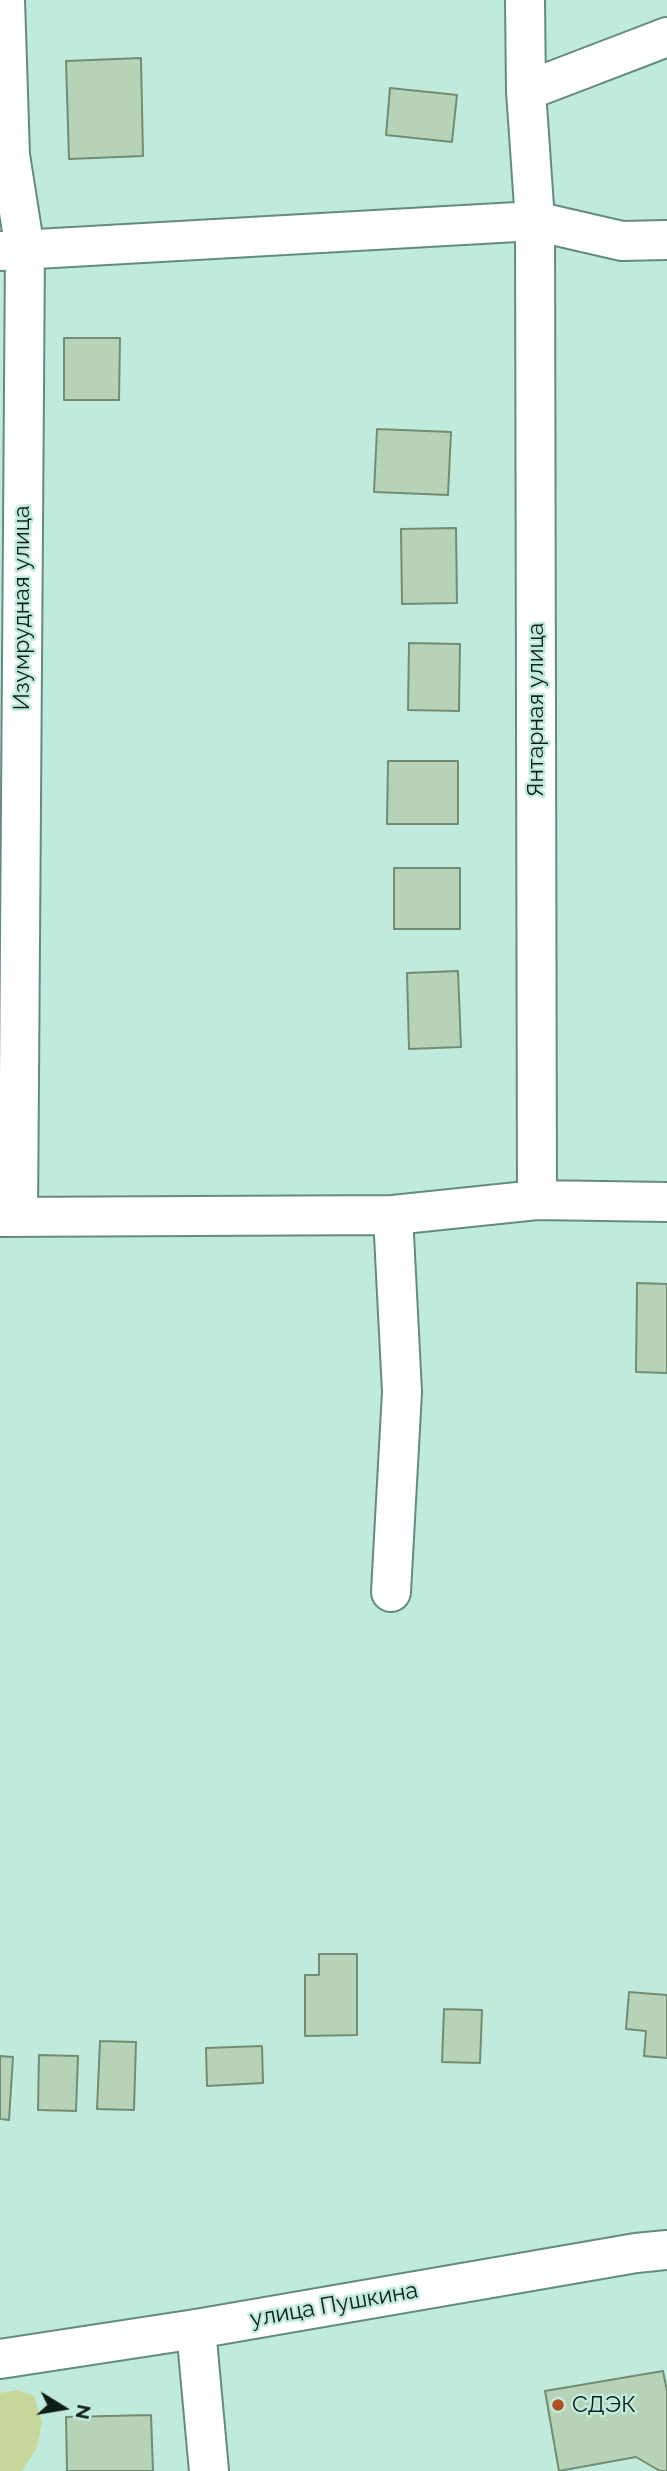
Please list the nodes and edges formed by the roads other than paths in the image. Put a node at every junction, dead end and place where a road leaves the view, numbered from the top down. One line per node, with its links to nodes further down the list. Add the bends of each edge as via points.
1 (5, 0): 7 (street, Изумрудная улица)
2 (525, 0): 4 (street, Янтарная улица)
3 (667, 37): 4 (street)
4 (526, 91): 5 (street, Янтарная улица)
5 (535, 221): 6 (street, via 622,241); 7 (street); 8 (street, Янтарная улица)
6 (667, 240)
7 (13, 251): 11 (street, Изумрудная улица)
8 (537, 1200): 9 (street); 10 (street)
9 (667, 1202)
10 (393, 1215): 11 (street); 12 (street, via 402,1392)
11 (9, 1217)
12 (391, 1592)
13 (667, 2250): 14 (street, улица Пушкина)
14 (196, 2329): 15 (street, улица Пушкина); 16 (street)
15 (0, 2359)
16 (209, 2471)

